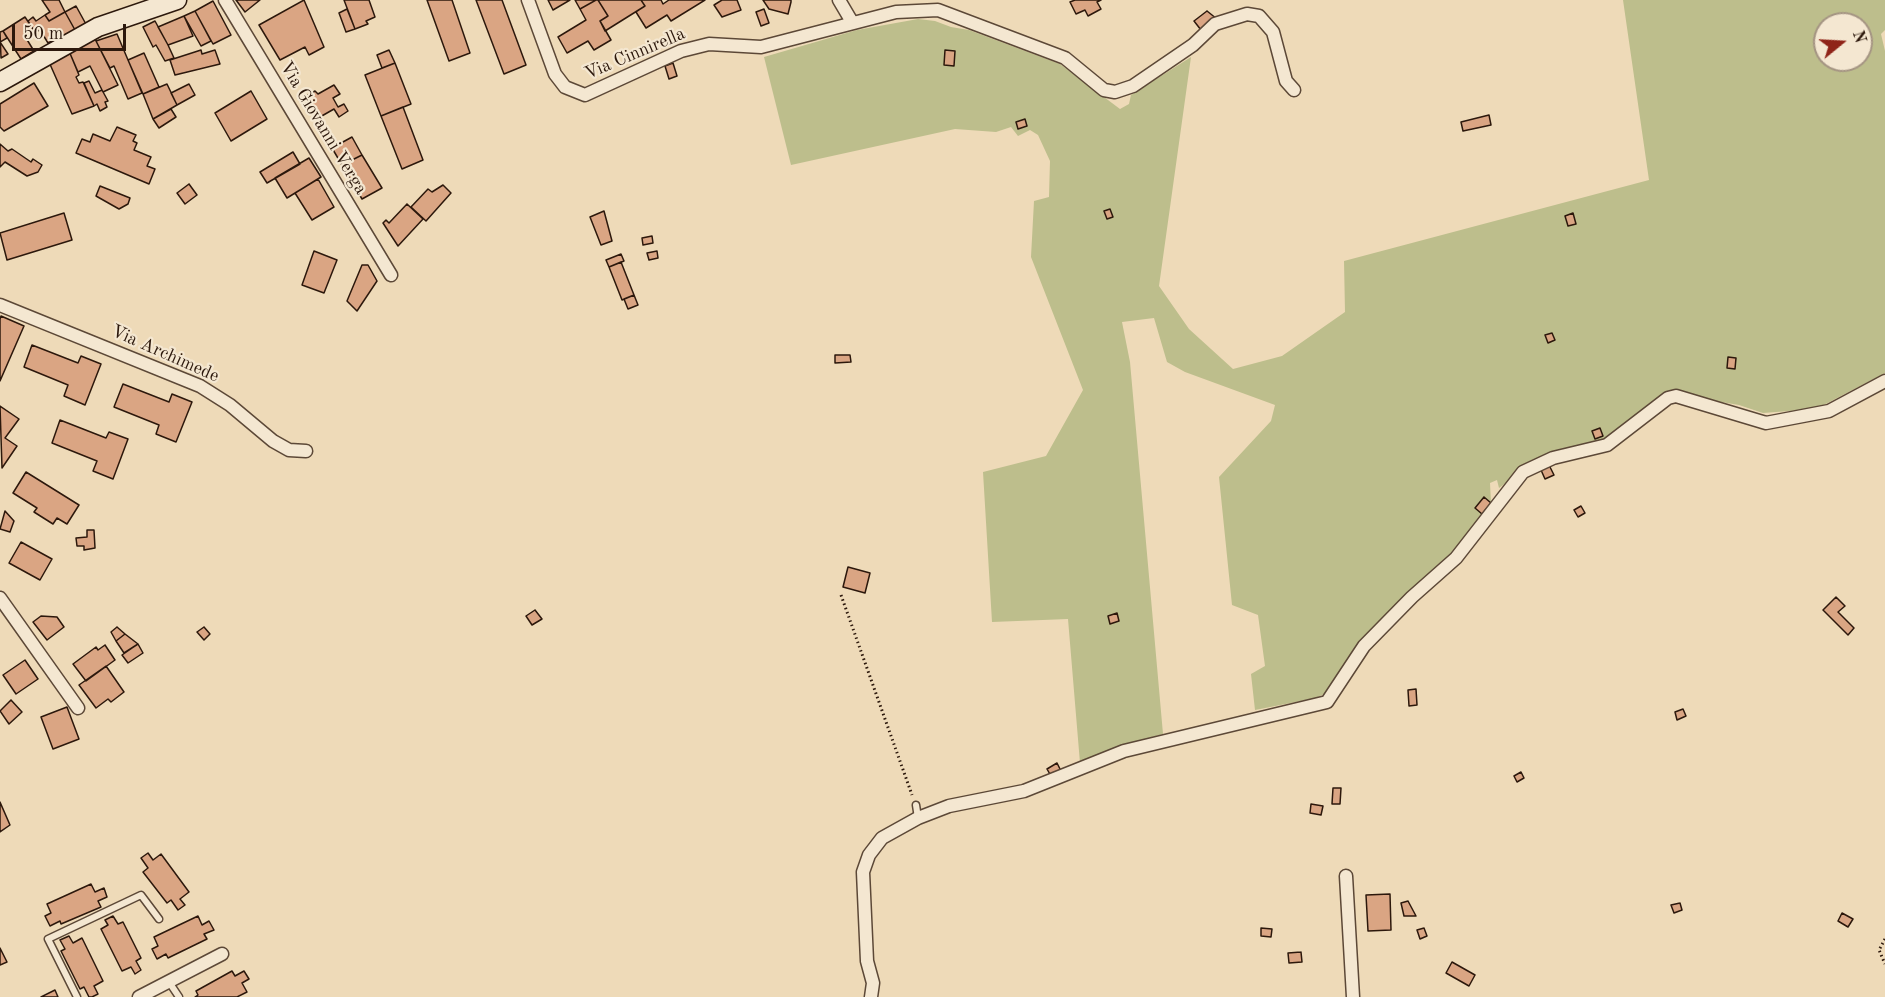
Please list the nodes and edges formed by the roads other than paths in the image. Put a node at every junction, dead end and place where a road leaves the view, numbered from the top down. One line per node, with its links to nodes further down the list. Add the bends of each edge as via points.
1 (177, 0): 6 (main road, via 88,32)
2 (225, 0): 8 (street, Via Giovanni Verga)
3 (528, 0): 5 (street, Via Cinnirella, via 555,74 565,87 585,95 708,44 773,45)
4 (838, 0): 5 (street)
5 (852, 22): 7 (street, Via Cinnirella, via 896,12 938,10 1065,58 1104,90 1115,92 1133,86 1176,57 1215,24 1247,14 1259,16 1273,32 1286,81)
6 (0, 82)
7 (1294, 90)
8 (391, 275)
9 (0, 305): 11 (street, Via Archimede, via 200,386 273,441 289,450)
10 (1885, 381): 21 (street, via 1818,414 1766,423 1676,396 1668,398 1607,445 1553,458 1523,472 1456,558 1364,646 1327,702 1148,744 1024,791 917,812 882,838 868,855 862,872)
11 (306, 451)
12 (0, 598): 13 (street)
13 (78, 708)
14 (1346, 876): 22 (street)
15 (159, 919): 18 (lane, via 141,895 48,939)
16 (222, 954): 17 (street)
17 (169, 982): 19 (street); 20 (lane)
18 (76, 997)
19 (139, 997)
20 (179, 997)
21 (871, 997)
22 (1353, 997)

